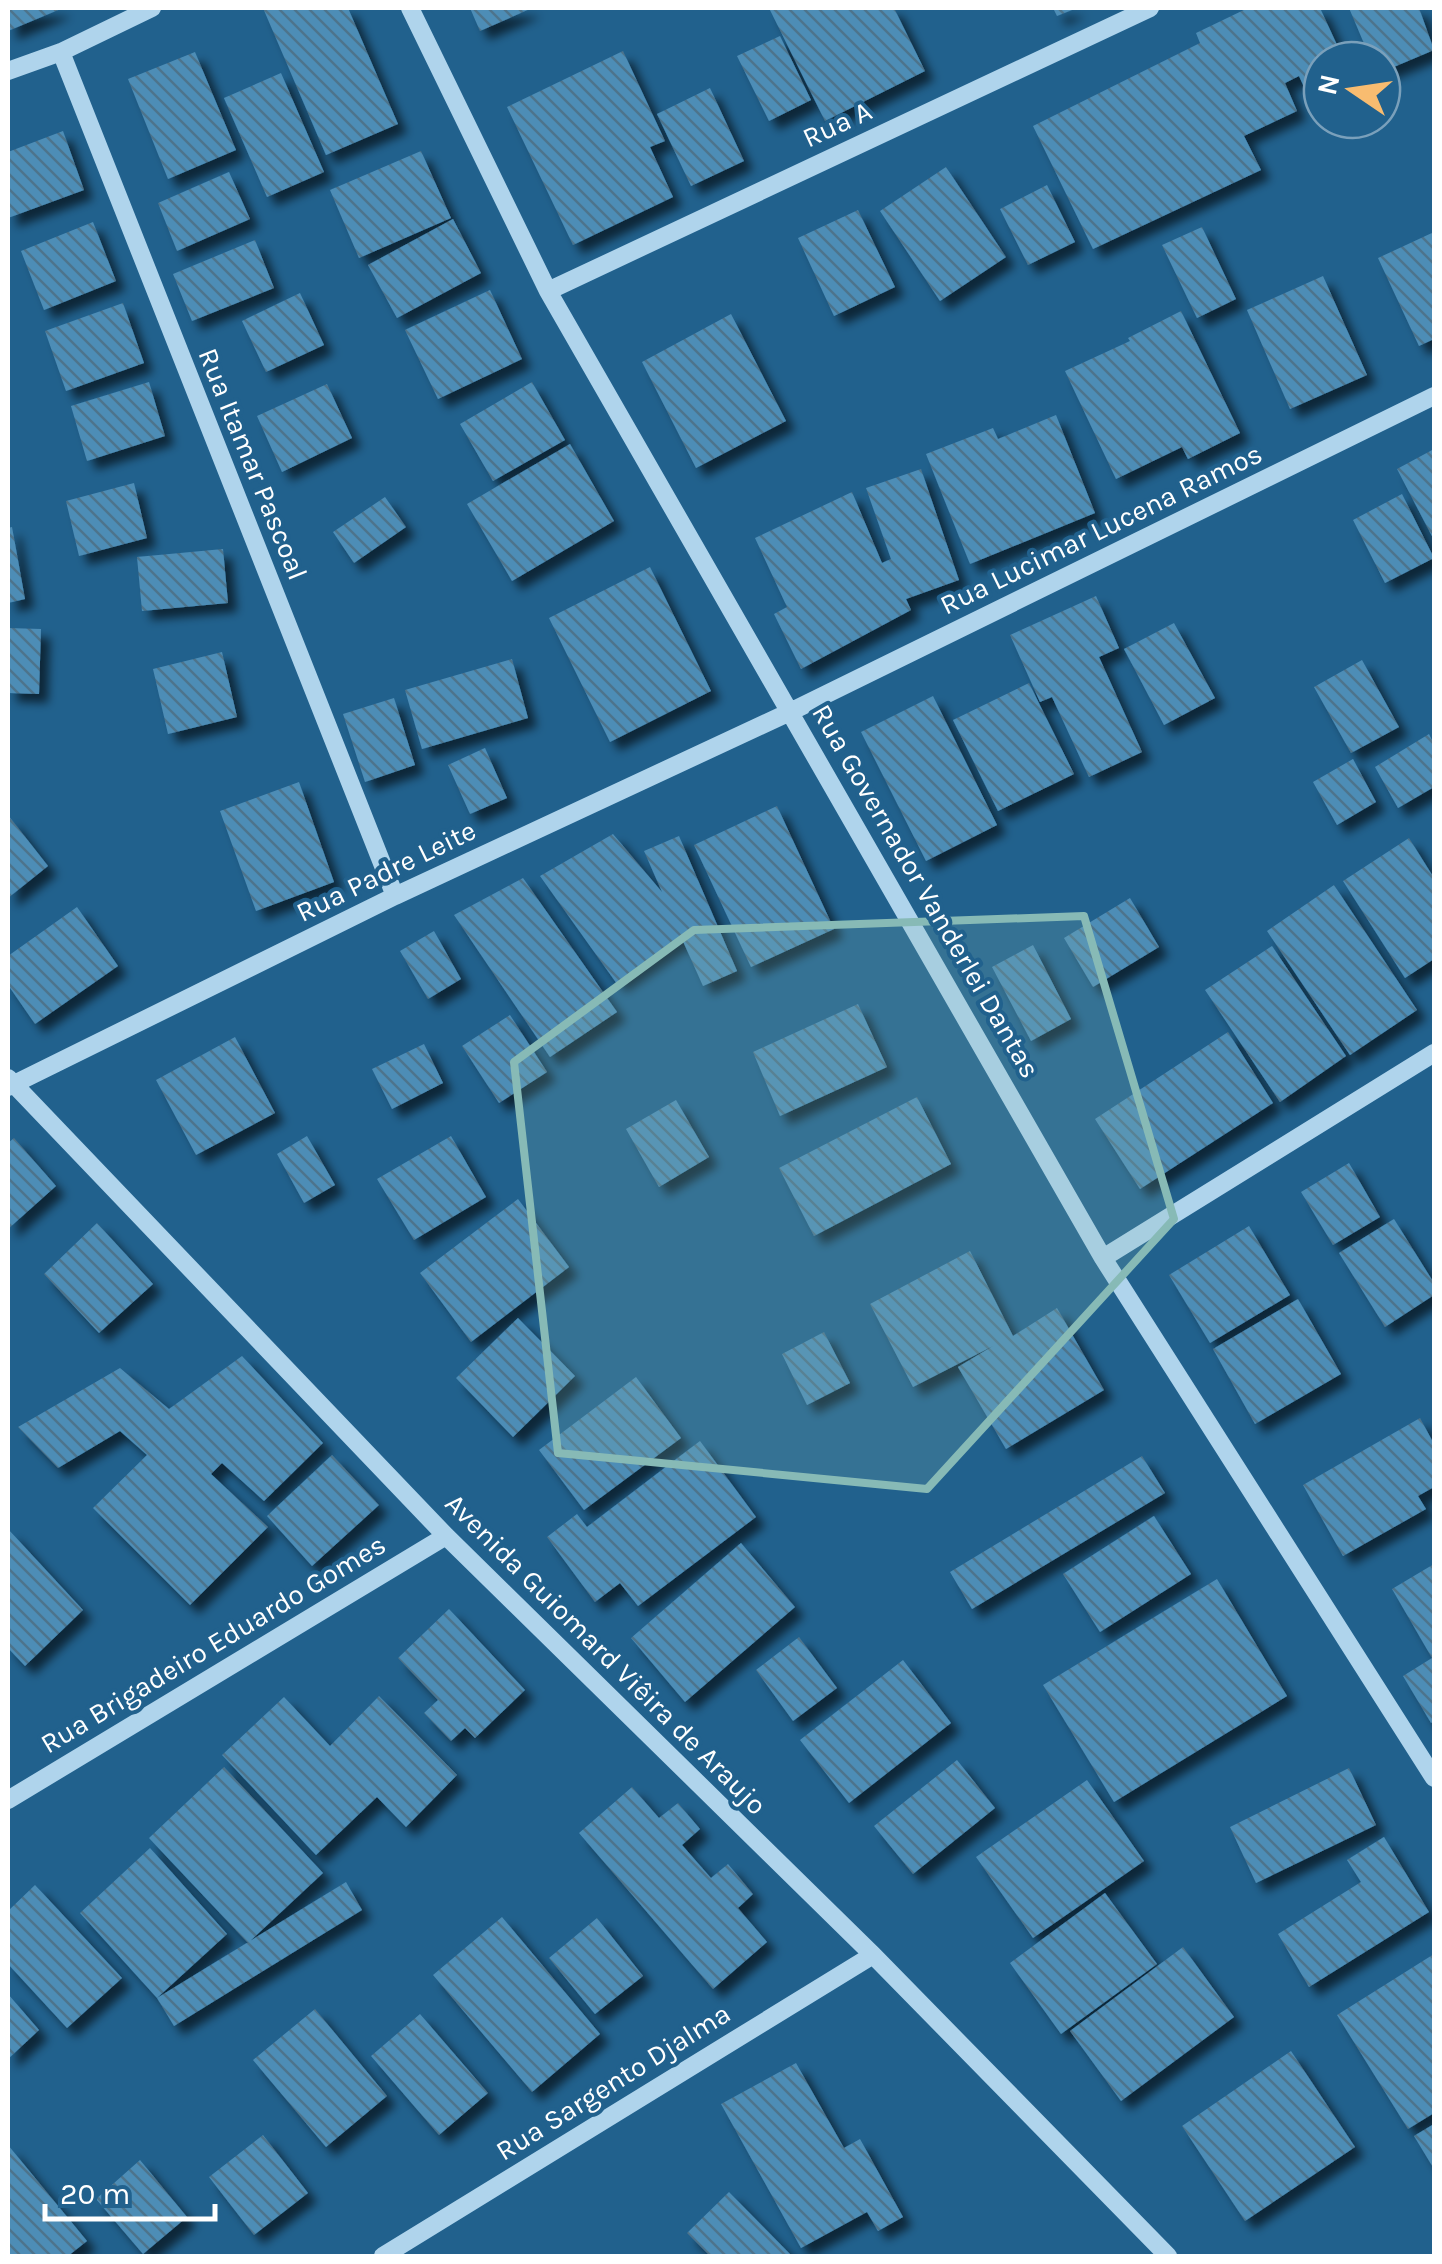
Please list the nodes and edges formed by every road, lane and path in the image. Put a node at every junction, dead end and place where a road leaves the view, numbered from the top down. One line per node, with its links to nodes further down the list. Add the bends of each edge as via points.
1 (152, 8): 4 (street)
2 (410, 8): 6 (street, Rua Governador Vanderlei Dantas)
3 (1150, 8): 6 (street, Rua A)
4 (61, 52): 5 (street); 9 (street, Rua Itamar Pascoal)
5 (8, 71)
6 (548, 291): 8 (street, Rua Governador Vanderlei Dantas)
7 (1434, 396): 8 (street, Rua Lucimar Lucena Ramos)
8 (792, 711): 9 (street, Rua Padre Leite); 12 (street, Rua Governador Vanderlei Dantas)
9 (394, 896): 11 (street, Rua Padre Leite)
10 (1434, 1053): 12 (street)
11 (9, 1083): 13 (street, Avenida Guiomard Viêira de Araujo)
12 (1103, 1258): 14 (street, Rua Governador Vanderlei Dantas)
13 (446, 1536): 15 (street, Rua Brigadeiro Eduardo Gomes); 16 (street, Avenida Guiomard Viêira de Araujo)
14 (1433, 1772)
15 (8, 1800)
16 (873, 1955): 17 (street, Rua Sargento Djalma); 18 (street, Avenida Guiomard Viêira de Araujo)
17 (383, 2256)
18 (1168, 2256)

